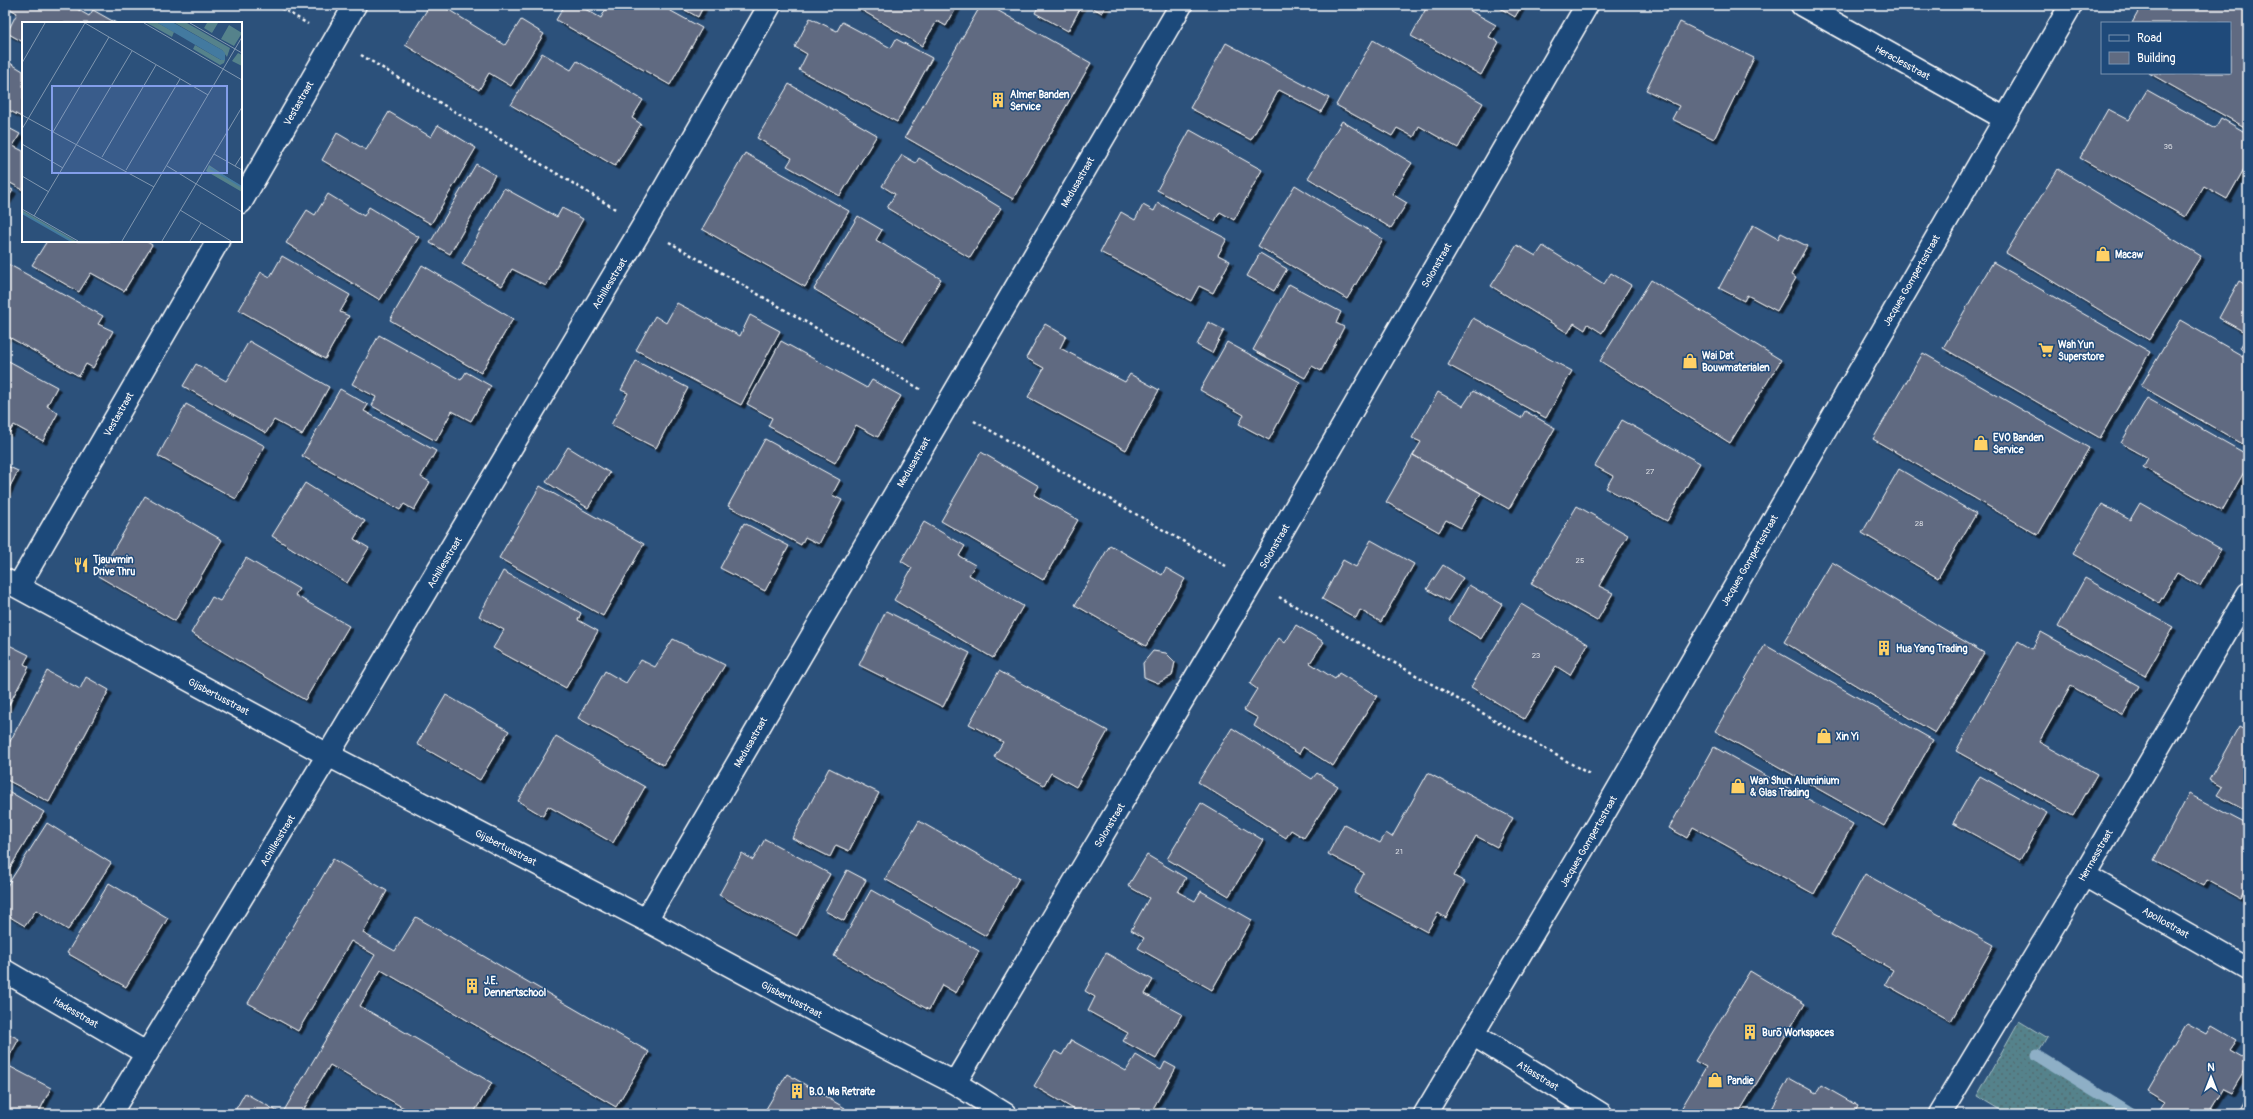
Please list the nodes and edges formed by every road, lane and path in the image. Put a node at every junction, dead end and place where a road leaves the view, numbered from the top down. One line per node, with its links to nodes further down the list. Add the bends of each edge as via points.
1 (276, 5): 8 (path)
2 (355, 5): 8 (street, Vestastraat)
3 (770, 5): 16 (street, Achillesstraat, via 643,226)
4 (1181, 5): 12 (street, Medusastraat)
5 (1587, 5): 13 (street, Solonstraat)
6 (1802, 5): 9 (street, Heraclesstraat)
7 (2070, 5): 9 (street, Jacques Gompertsstraat)
8 (335, 40): 10 (street, Vestastraat)
9 (2004, 118): 17 (street, Jacques Gompertsstraat)
10 (242, 200)
11 (217, 242): 14 (street, Vestastraat)
12 (946, 405): 13 (path); 19 (street, Medusastraat)
13 (1253, 582): 17 (path); 24 (street, Solonstraat)
14 (12, 584): 16 (street, Gijsbertusstraat)
15 (2248, 594): 18 (street, Hermesstraat)
16 (328, 755): 19 (street, Gijsbertusstraat); 23 (street, Achillesstraat)
17 (1617, 790): 22 (street, Jacques Gompertsstraat)
18 (2084, 875): 20 (street, Apollostraat); 29 (street, Hermesstraat)
19 (646, 920): 24 (street, Gijsbertusstraat, via 815,1012)
20 (2248, 969)
21 (5, 971): 23 (street, Hadesstraat)
22 (1474, 1035): 27 (street, Jacques Gompertsstraat); 28 (street, Atlasstraat)
23 (146, 1053): 25 (street, Achillesstraat)
24 (955, 1083): 26 (street, Gijsbertusstraat)
25 (110, 1114)
26 (1005, 1114)
27 (1426, 1114)
28 (1601, 1114)
29 (1940, 1114)

